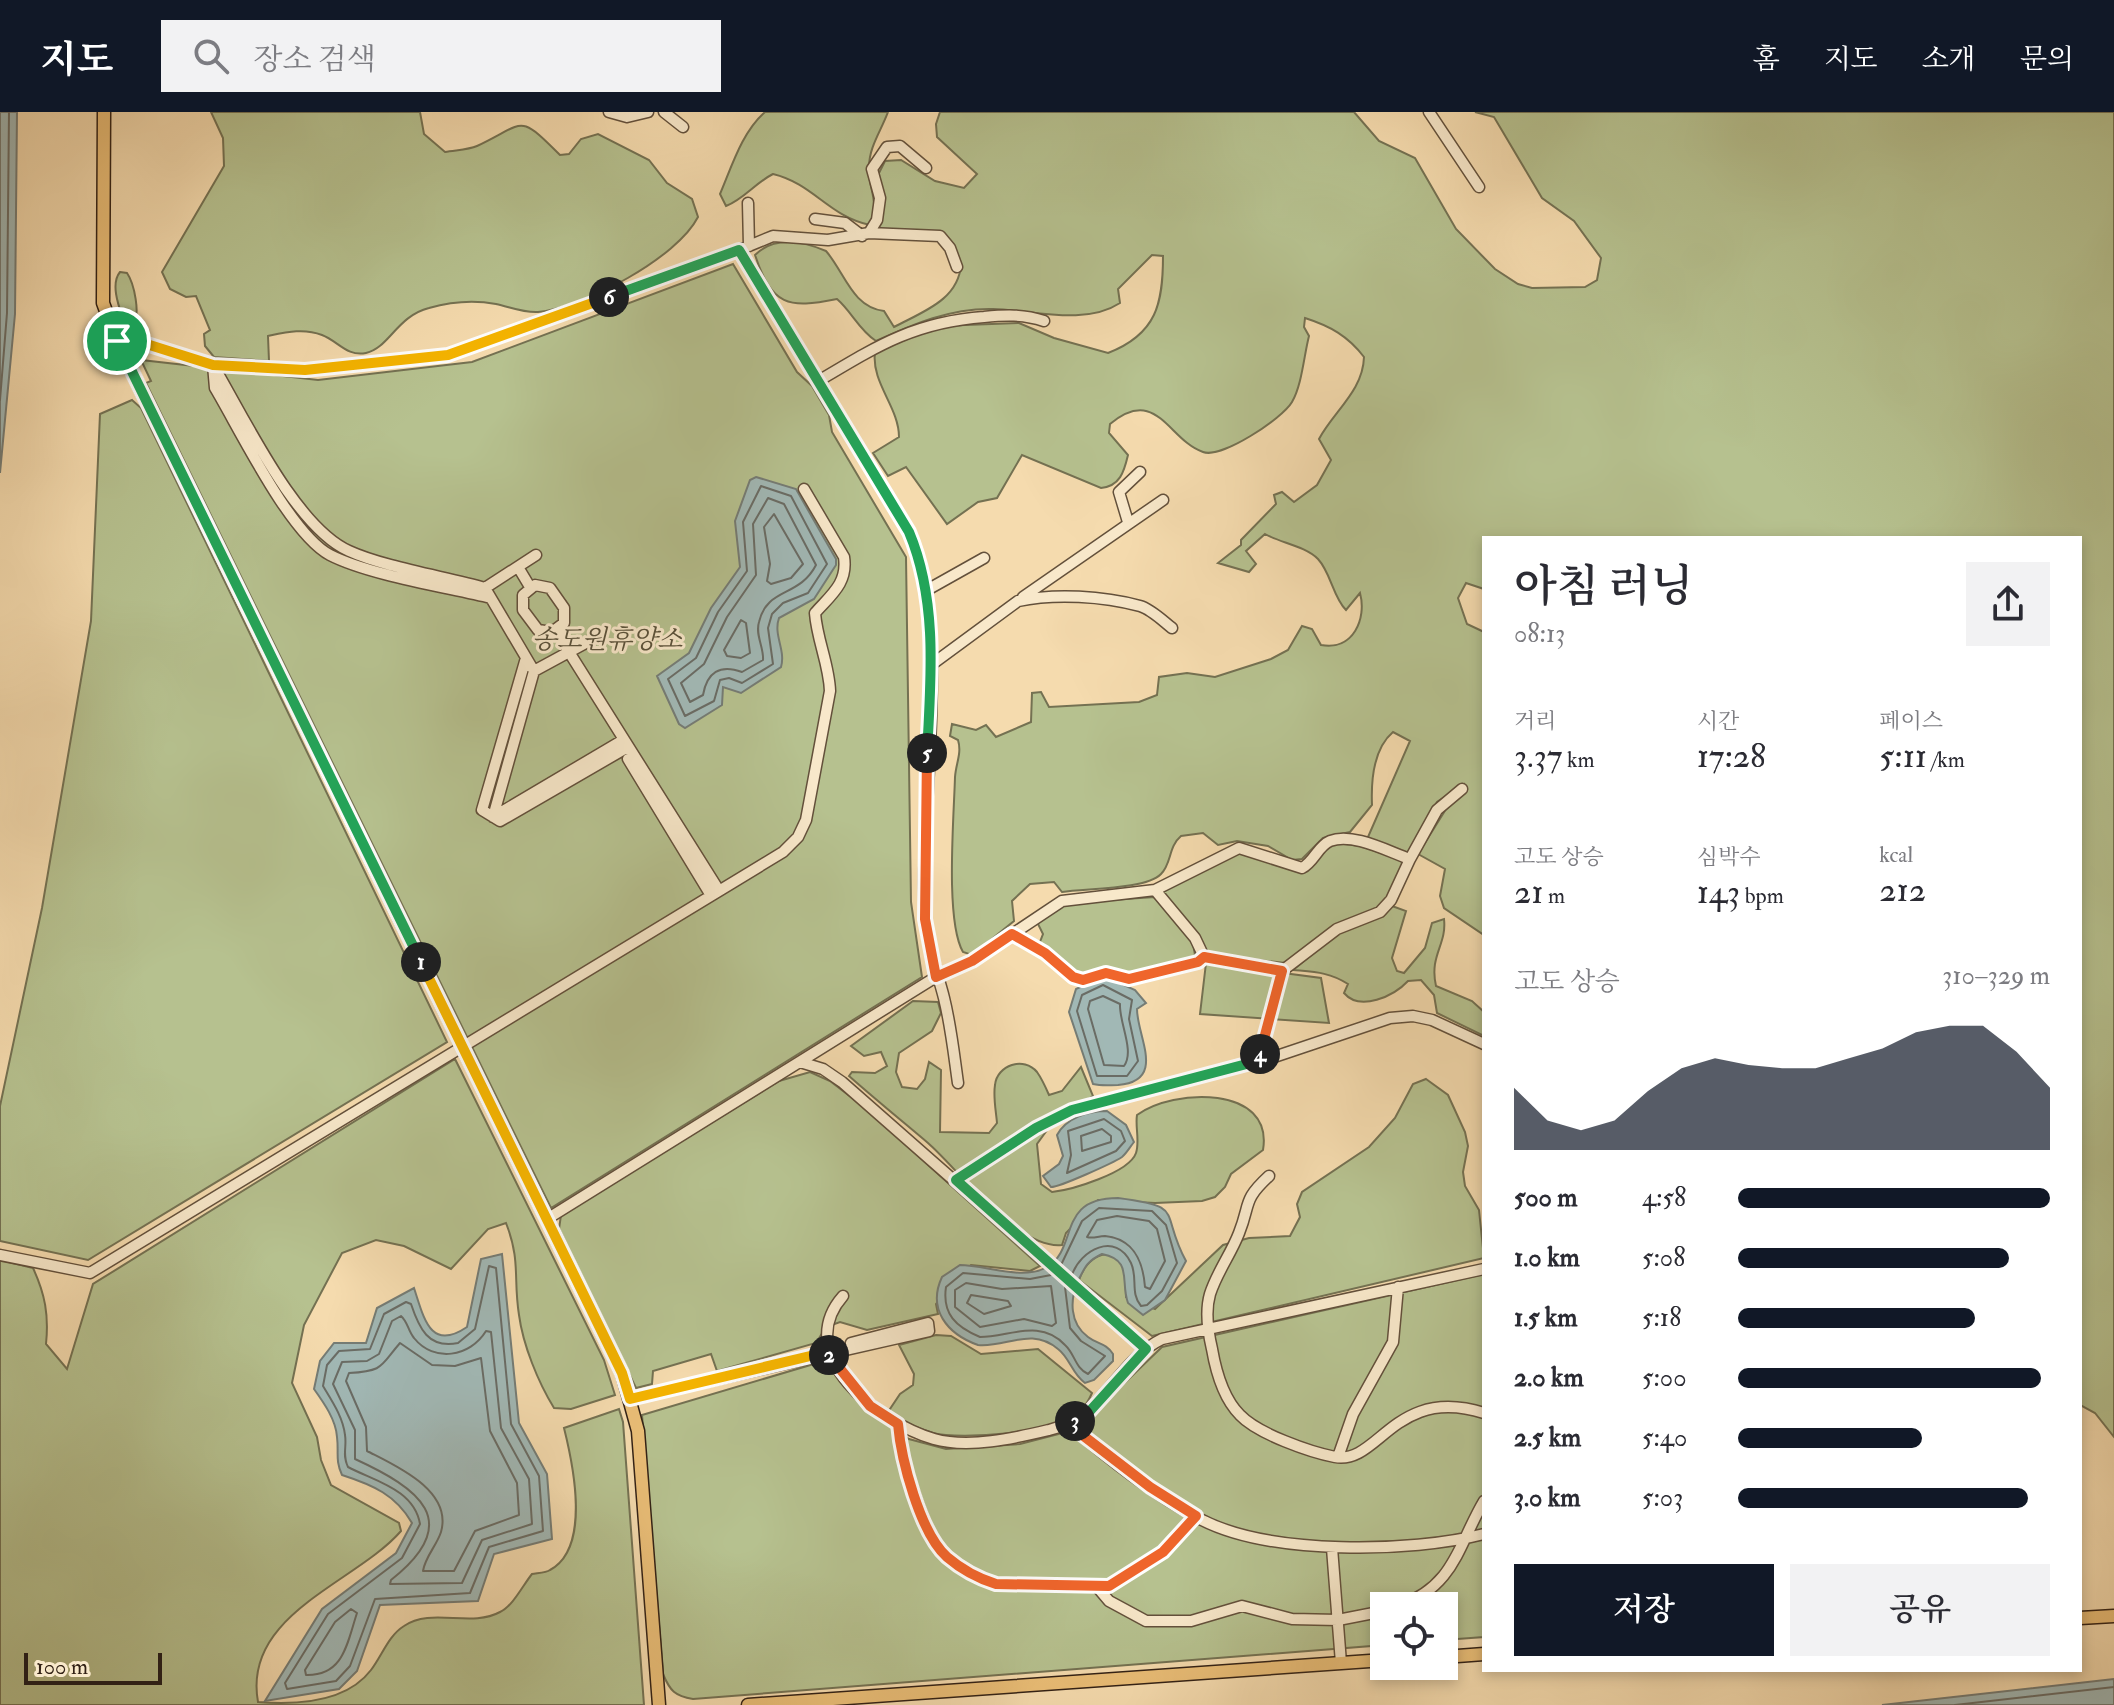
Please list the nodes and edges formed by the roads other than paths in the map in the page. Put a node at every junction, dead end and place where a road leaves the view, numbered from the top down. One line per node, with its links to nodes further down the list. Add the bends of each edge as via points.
1 (104, 112): 15 (main road, via 103,303)
2 (609, 112): 3 (street, via 627,117)
3 (648, 112)
4 (664, 112): 6 (street)
5 (1429, 112): 8 (street)
6 (683, 127)
7 (926, 168): 11 (street, via 900,146 887,147 875,160 872,169 880,198 877,220)
8 (1479, 187)
9 (748, 203): 12 (street)
10 (815, 219): 11 (street, via 845,223)
11 (866, 234): 12 (street, via 828,240 773,236); 13 (street, via 940,236)
12 (744, 248): 16 (street, via 448,355 305,370); 17 (street)
13 (957, 267)
14 (1044, 321): 17 (street, via 1009,315 930,323)
15 (117, 341): 16 (street, via 137,341); 52 (main road)
16 (213, 365): 26 (street, via 293,498 322,535 350,552); 28 (street, via 215,388 294,519 315,544 354,563)
17 (820, 380): 27 (street, via 909,532)
18 (1140, 472): 21 (street, via 1119,492)
19 (804, 489): 46 (street, via 846,569 842,582 815,613 830,691 806,820 783,852)
20 (1163, 500): 21 (street)
21 (1128, 522): 29 (street)
22 (536, 555): 24 (street)
23 (984, 558): 27 (street)
24 (518, 567): 25 (street); 26 (street)
25 (530, 587): 32 (street, via 522,600); 35 (street, via 545,586 563,597 565,618)
26 (485, 588): 28 (street)
27 (927, 590): 39 (street)
28 (491, 598): 34 (street)
29 (1018, 601): 30 (street, via 1051,595); 39 (street)
30 (1142, 607): 31 (street); 33 (street)
31 (1160, 607)
32 (529, 618): 34 (street); 35 (street, via 542,632)
33 (1172, 628)
34 (510, 630): 38 (street)
35 (557, 630): 37 (street)
36 (602, 634): 37 (street)
37 (569, 652): 40 (street); 41 (street)
38 (526, 658): 40 (street); 43 (street, via 482,810)
39 (931, 665): 50 (street, via 924,865 925,919)
40 (534, 671): 43 (street)
41 (623, 745): 43 (street); 46 (street)
42 (1462, 789): 44 (street, via 1437,810)
43 (493, 817)
44 (1410, 859): 45 (street, via 1342,840 1325,844 1309,865 1293,867 1239,848); 49 (street, via 1387,906 1337,929)
45 (1155, 890): 47 (street, via 1062,901); 48 (street)
46 (714, 892): 52 (street)
47 (1012, 934): 48 (street, via 1083,980 1106,973 1129,979); 50 (street)
48 (1204, 957): 49 (street)
49 (1282, 971): 53 (street)
50 (936, 977): 54 (street); 55 (street)
51 (1482, 1043): 53 (street, via 1413,1016 1357,1027)
52 (463, 1047): 58 (main road); 59 (street, via 90,1273)
53 (1258, 1061): 57 (street, via 1072,1110)
54 (800, 1062): 57 (street, via 842,1082); 58 (street)
55 (958, 1083)
56 (1269, 1176): 63 (street, via 1248,1195 1240,1233 1209,1297)
57 (956, 1180): 64 (street)
58 (547, 1219): 66 (main road)
59 (0, 1255)
60 (1482, 1269): 61 (street)
61 (1398, 1287): 63 (street); 70 (street, via 1393,1342 1353,1414)
62 (843, 1296): 65 (street, via 826,1321)
63 (1208, 1329): 64 (street, via 1162,1339); 70 (street, via 1225,1394 1241,1417 1290,1443)
64 (1146, 1349): 69 (street, via 1089,1412)
65 (827, 1352): 65 (street, via 842,1345 928,1323 929,1331); 66 (street); 68 (street, via 870,1406)
66 (630, 1399): 86 (main road, via 638,1431)
67 (1482, 1413): 70 (street, via 1439,1404 1408,1416 1350,1457)
68 (898, 1424): 69 (street, via 935,1439 962,1442 1012,1438); 76 (street, via 921,1514 945,1556 996,1584)
69 (1068, 1424): 72 (street)
70 (1338, 1457)
71 (1482, 1506): 74 (street)
72 (1196, 1516): 75 (street, via 1272,1541); 76 (street, via 1163,1552)
73 (1482, 1534): 74 (street)
74 (1468, 1538): 75 (street); 77 (street, via 1460,1557)
75 (1332, 1548): 81 (street)
76 (1098, 1588): 81 (street, via 1109,1601 1146,1621 1191,1621 1242,1606 1292,1619)
77 (1425, 1592)
78 (1370, 1614): 81 (street)
79 (2114, 1616): 80 (main road)
80 (2082, 1618)
81 (1338, 1620): 85 (street)
82 (1482, 1654): 83 (main road)
83 (1458, 1656)
84 (1370, 1661): 85 (main road)
85 (1341, 1663): 87 (main road)
86 (659, 1705)
87 (748, 1705)

